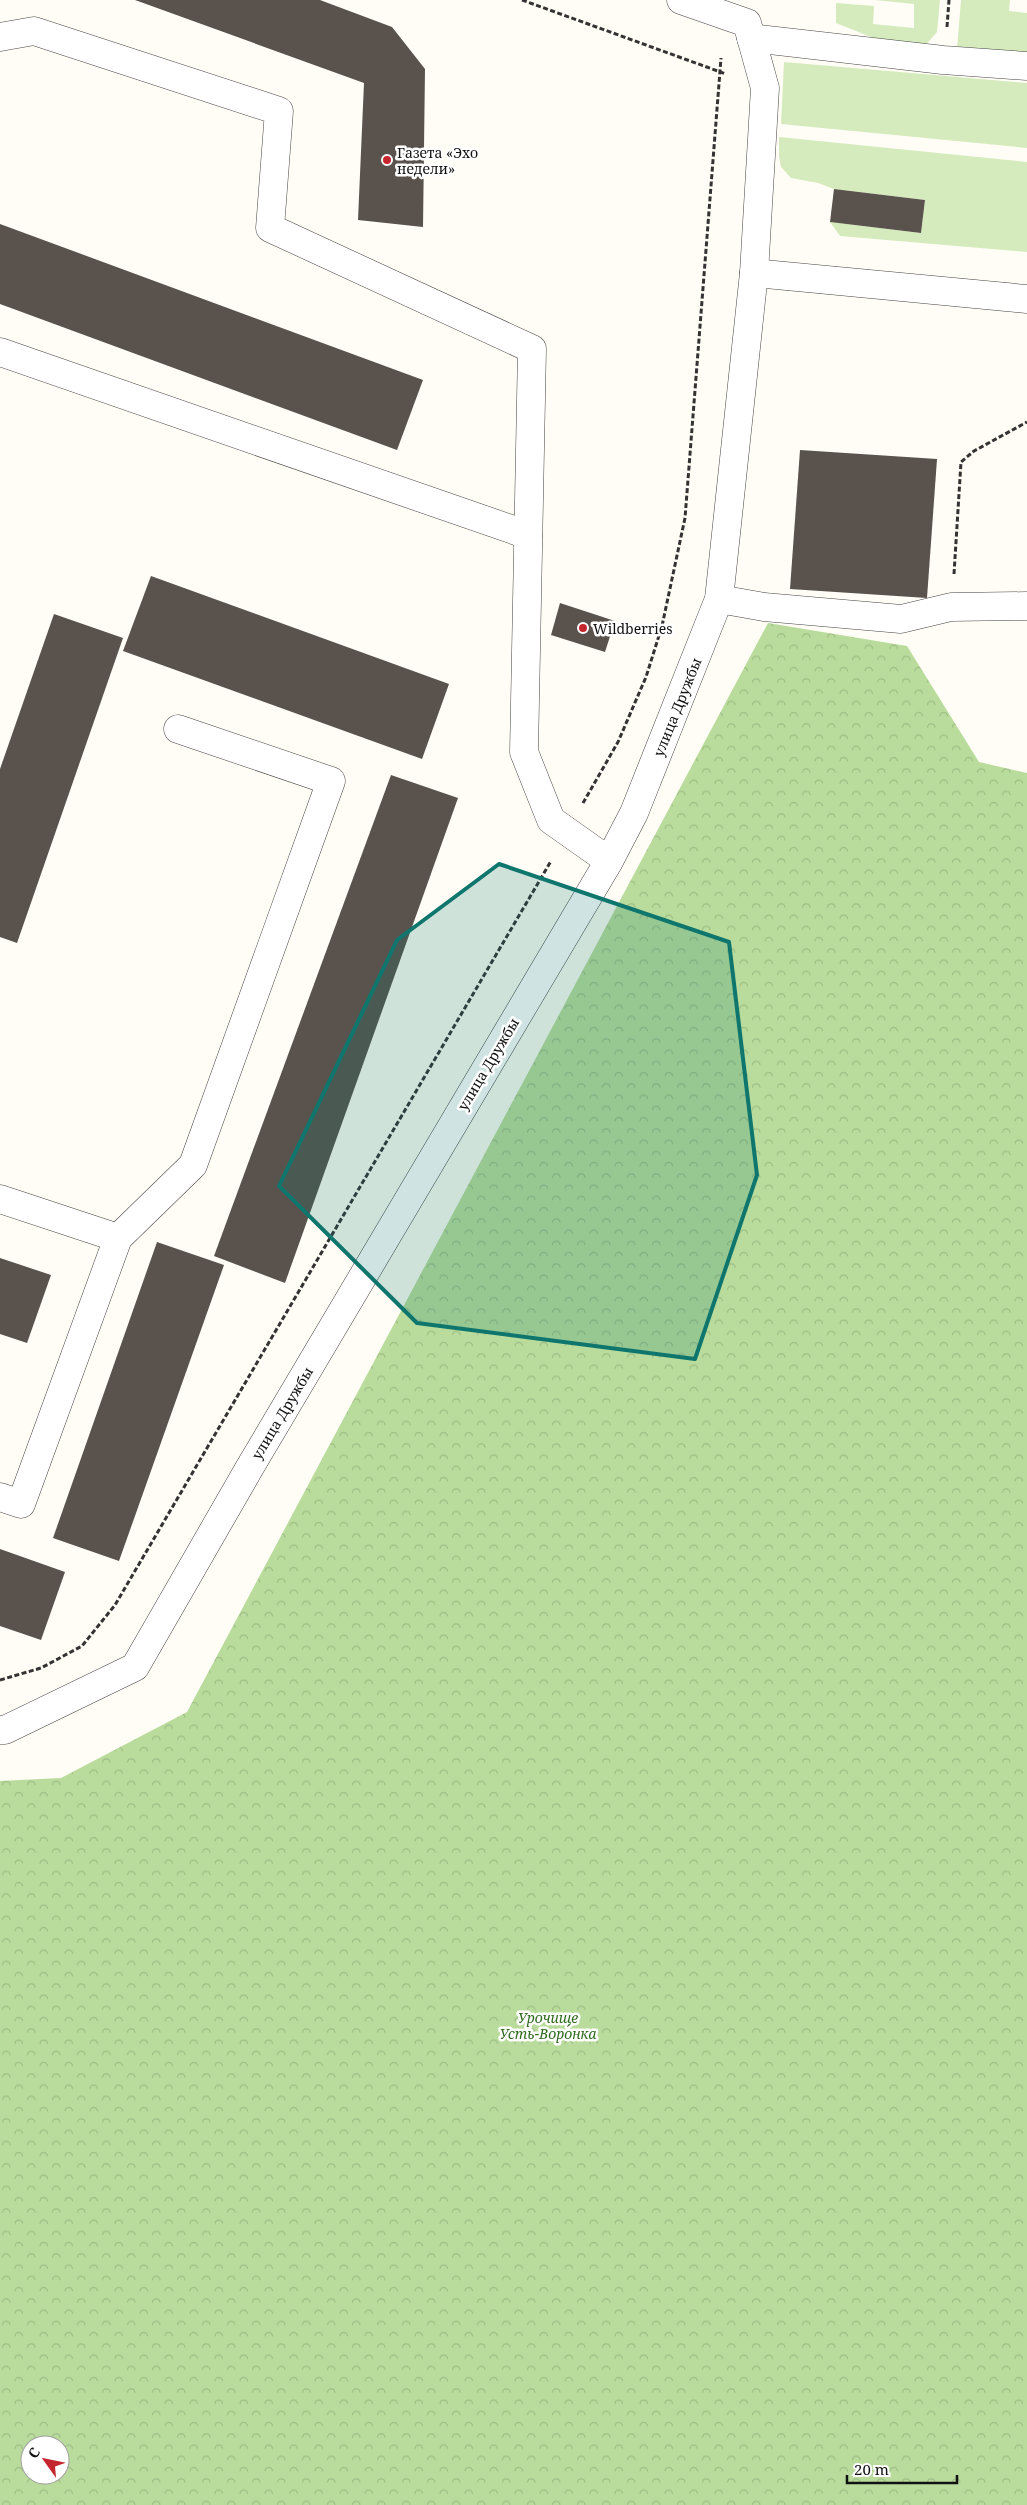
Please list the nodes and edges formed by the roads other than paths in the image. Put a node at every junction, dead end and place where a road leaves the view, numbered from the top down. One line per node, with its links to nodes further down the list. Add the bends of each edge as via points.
1 (681, 0): 3 (street, улица Дружбы, via 747,23)
2 (0, 37): 8 (street, via 34,31 279,111 270,228 532,349)
3 (751, 38): 4 (street); 5 (street, улица Дружбы, via 765,88)
4 (1027, 66)
5 (754, 274): 6 (street); 9 (street, улица Дружбы)
6 (1027, 299)
7 (0, 352): 8 (street)
8 (528, 535): 12 (street, via 524,752 551,820)
9 (719, 599): 10 (street, via 764,608 901,620 951,607); 12 (street, улица Дружбы, via 634,813)
10 (1027, 606)
11 (178, 729): 14 (street, via 331,781 193,1165)
12 (608, 861): 16 (street, улица Дружбы, via 135,1667)
13 (0, 1198): 14 (street)
14 (118, 1238): 15 (street, via 21,1504)
15 (0, 1497)
16 (0, 1730)

